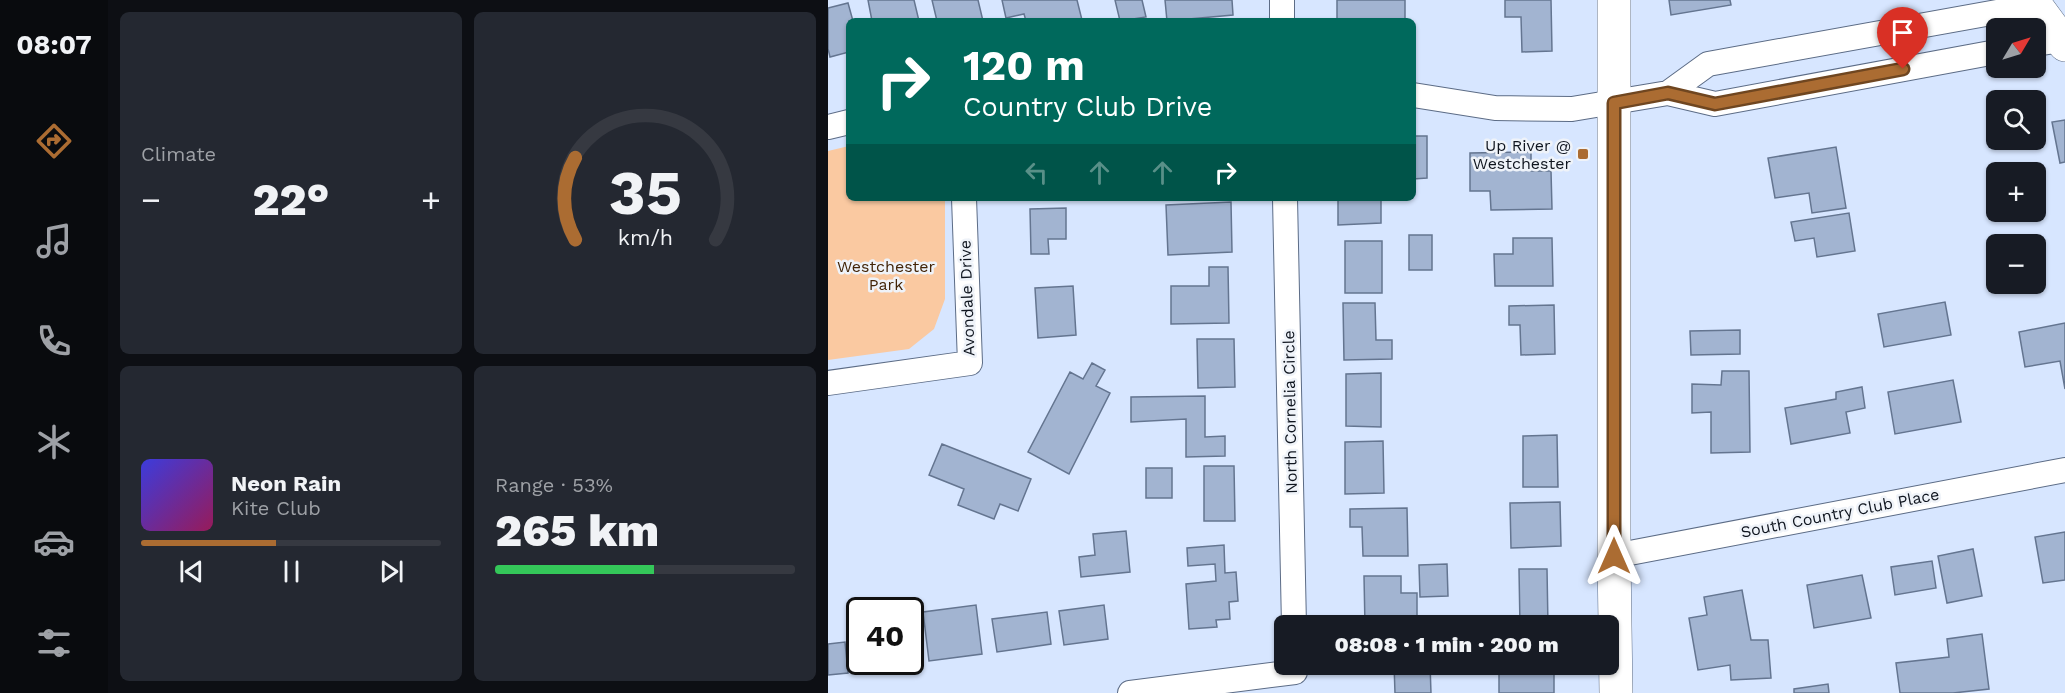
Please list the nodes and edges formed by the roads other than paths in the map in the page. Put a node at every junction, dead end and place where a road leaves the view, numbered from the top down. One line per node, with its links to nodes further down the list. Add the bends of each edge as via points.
1 (1282, 0): 4 (street)
2 (1614, 0): 9 (street)
3 (2034, 2): 5 (street); 7 (street, via 1708,64)
4 (1282, 18)
5 (2054, 43)
6 (1986, 53): 7 (street, via 1715,104)
7 (1668, 93): 9 (street)
8 (1416, 95): 9 (street, via 1495,108 1572,109)
9 (1614, 103): 16 (street)
10 (846, 123): 11 (street)
11 (828, 127)
12 (964, 201): 14 (street, Avondale Drive, via 970,363)
13 (1285, 201): 17 (street, North Cornelia Circle)
14 (828, 382)
15 (2065, 470): 16 (street, South Country Club Place)
16 (1614, 556): 20 (street)
17 (1294, 615)
18 (1274, 671): 19 (street)
19 (1130, 693)
20 (1616, 693)

